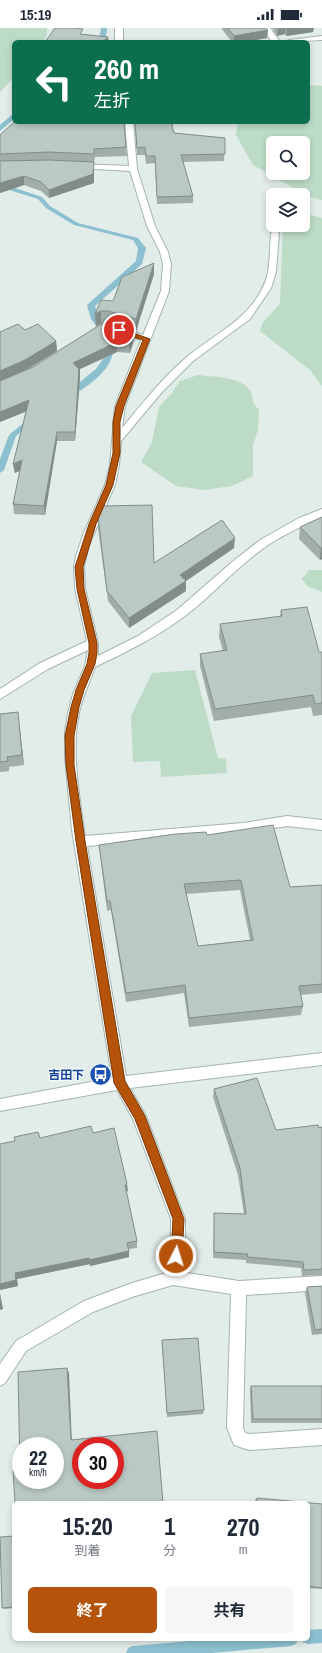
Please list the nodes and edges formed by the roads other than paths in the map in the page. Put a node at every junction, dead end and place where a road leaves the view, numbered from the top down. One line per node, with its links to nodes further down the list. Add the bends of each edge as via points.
1 (119, 28): 4 (street)
2 (266, 28): 5 (street)
3 (322, 38): 6 (street)
4 (119, 40)
5 (275, 40)
6 (306, 40)
7 (129, 124): 9 (street)
8 (71, 166): 9 (street)
9 (133, 169): 12 (street, via 151,226 167,264 165,291)
10 (274, 233): 13 (street, via 272,272 267,288 247,317 190,359 159,390)
11 (112, 328): 12 (street)
12 (147, 339): 13 (street, via 120,406)
13 (117, 440): 15 (street, via 110,485 93,524 79,567 80,589)
14 (322, 513): 16 (street, via 264,543 180,613 142,639)
15 (93, 643): 16 (street); 17 (street, via 44,666)
16 (91, 664): 19 (street, via 80,690 70,736 70,765)
17 (0, 695)
18 (322, 825): 19 (street, via 287,821 243,828)
19 (80, 841): 21 (street)
20 (322, 1059): 21 (street)
21 (120, 1083): 22 (street); 23 (street, via 139,1116 178,1219 178,1244)
22 (0, 1105)
23 (173, 1278): 25 (street); 26 (street, via 89,1306 55,1324 21,1346)
24 (322, 1283): 25 (street)
25 (239, 1288): 27 (street, via 235,1428 240,1439 249,1442)
26 (0, 1378)
27 (322, 1437)

